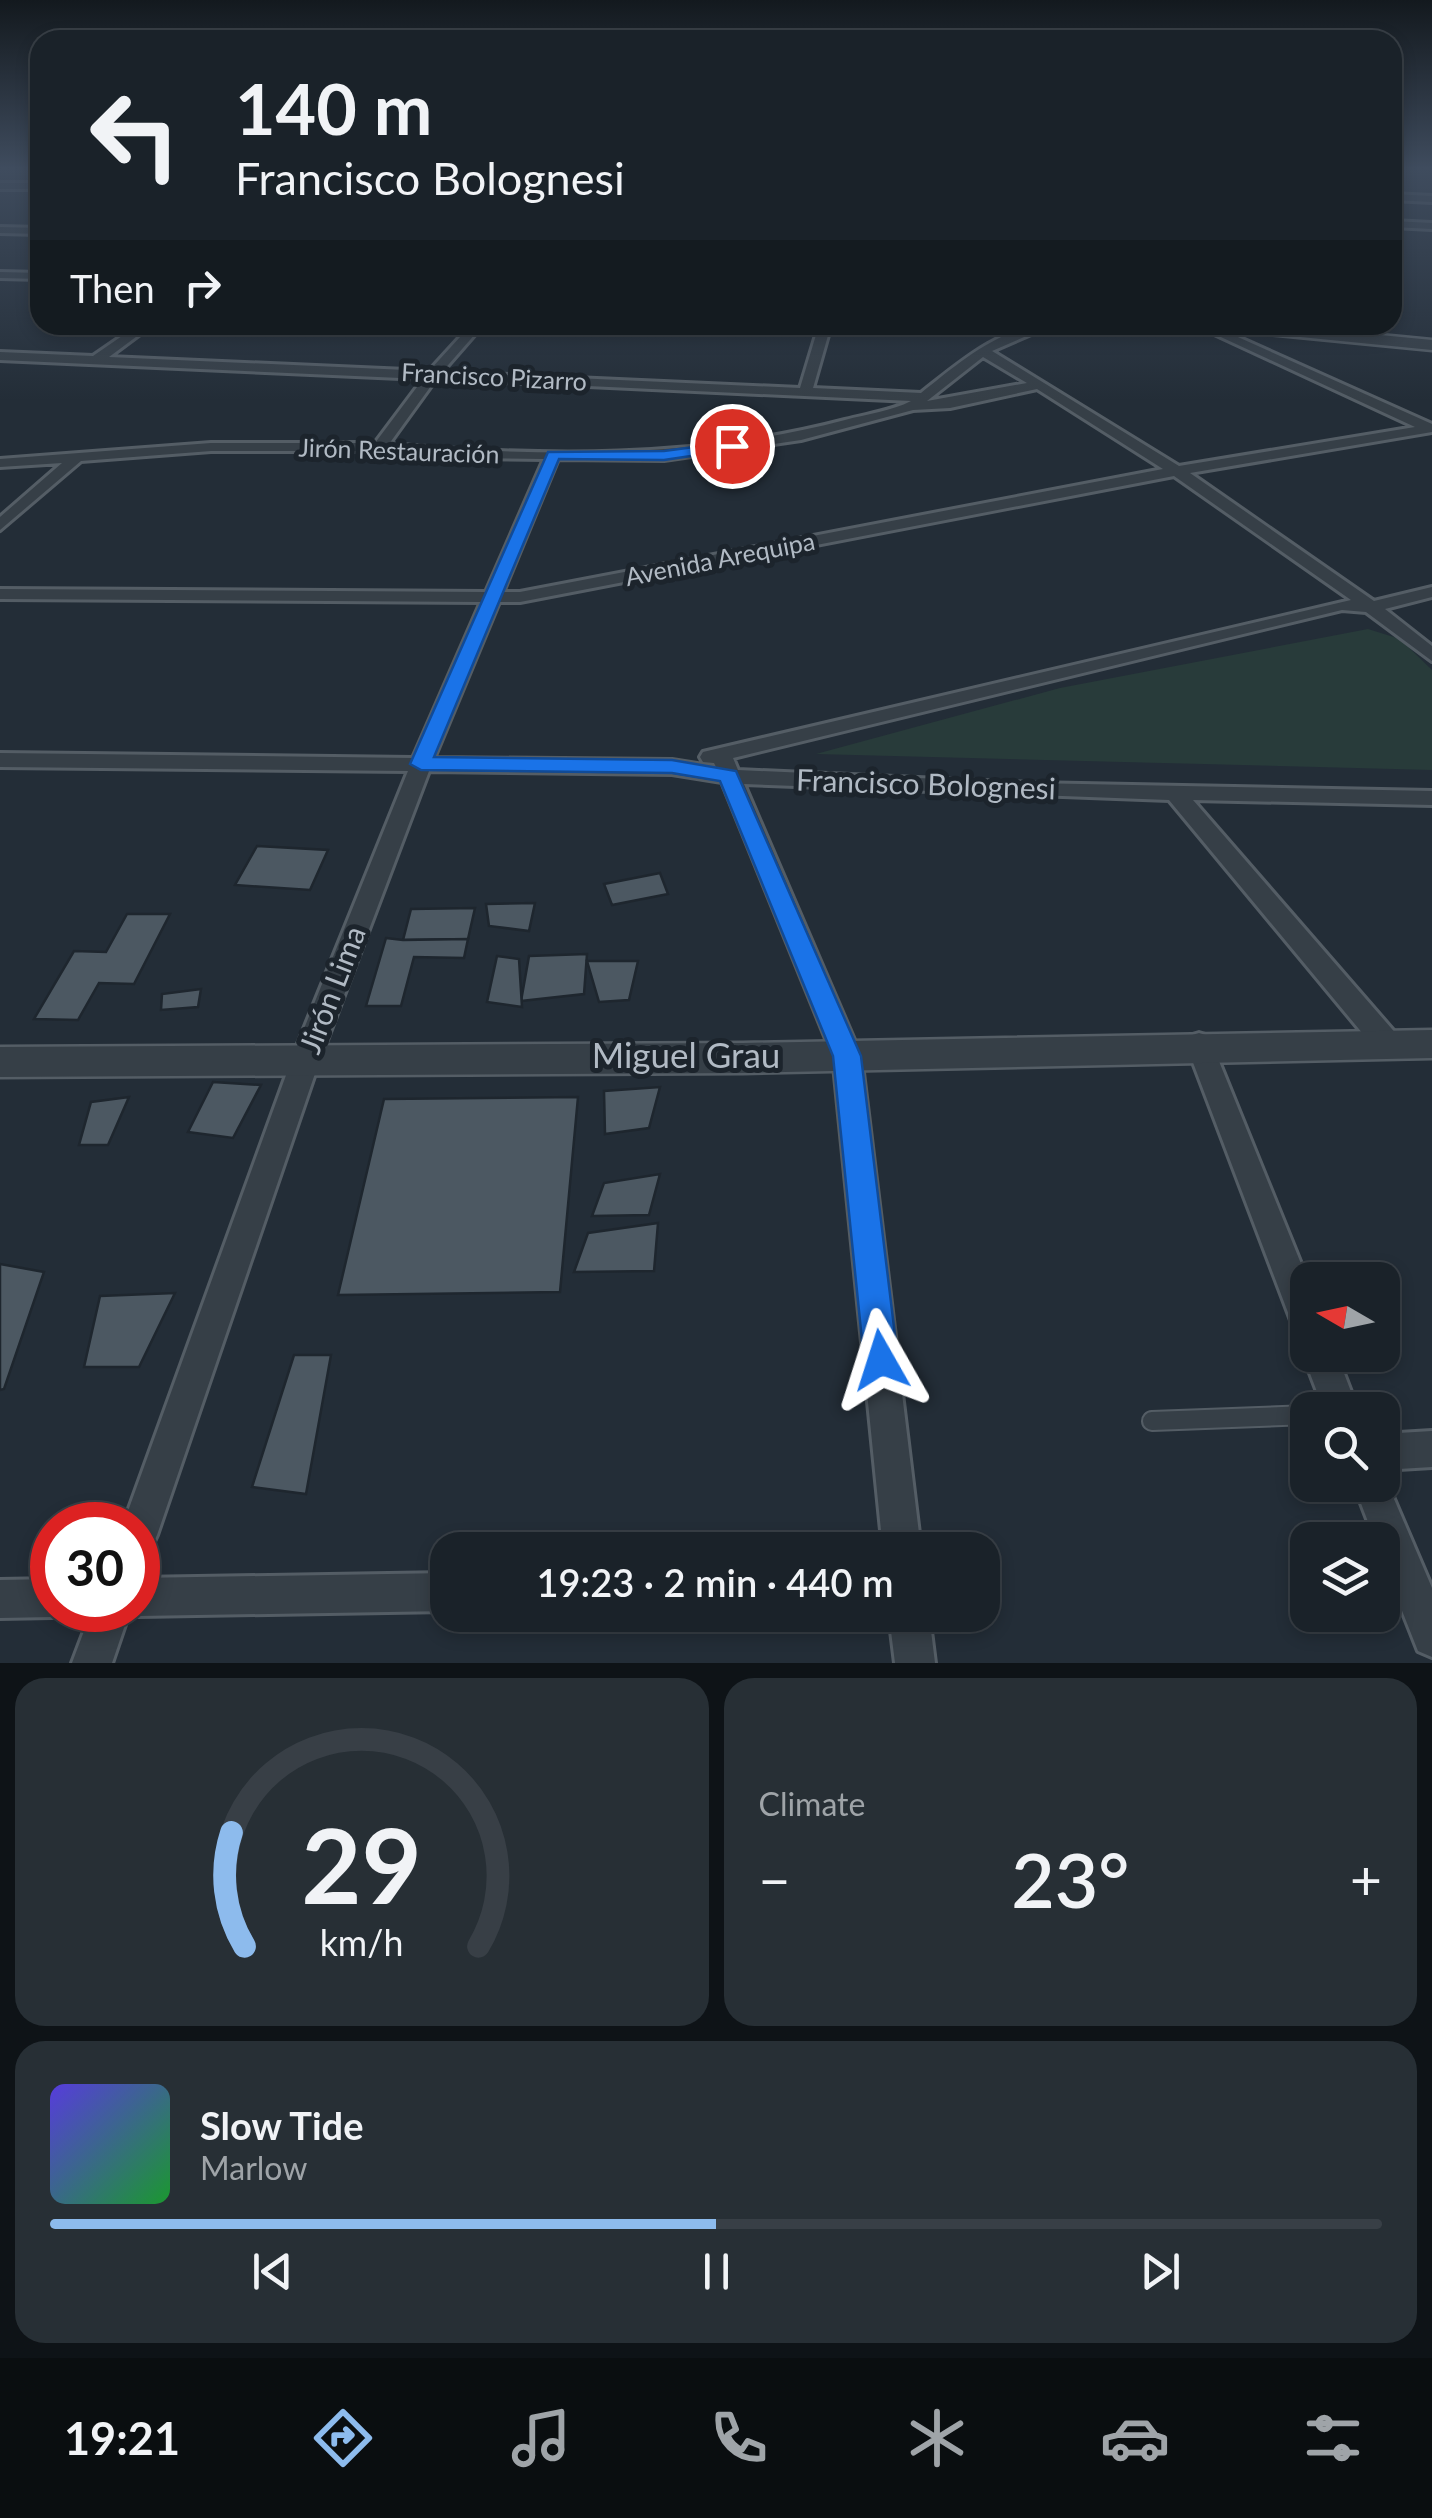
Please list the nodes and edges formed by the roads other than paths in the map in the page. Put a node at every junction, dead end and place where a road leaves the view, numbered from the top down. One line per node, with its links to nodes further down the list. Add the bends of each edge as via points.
1 (0, 274): 2 (street)
2 (30, 276)
3 (132, 335): 12 (street)
4 (468, 335): 13 (street)
5 (822, 335): 15 (street)
6 (1021, 335): 10 (street, Jirón Restauración)
7 (1223, 335): 17 (street)
8 (1335, 335): 9 (street)
9 (1432, 344)
10 (982, 351): 14 (street); 16 (street, Jirón Restauración)
11 (0, 358): 12 (street, Francisco Pizarro)
12 (95, 361): 13 (street, Francisco Pizarro)
13 (434, 374): 15 (street, Francisco Pizarro); 18 (street)
14 (1038, 384): 16 (street, Jirón Restauración, via 950,404); 22 (street)
15 (805, 392): 16 (street, Francisco Pizarro)
16 (918, 402): 19 (street, Jirón Restauración, via 801,436 664,456)
17 (1431, 429): 22 (street, Avenida Arequipa)
18 (379, 448): 19 (street, Jirón Restauración); 20 (street, Jirón Restauración, via 211,448)
19 (553, 455): 27 (street, Jirón Lima)
20 (77, 457): 21 (street, Jirón Restauración); 23 (street)
21 (0, 463)
22 (1177, 471): 27 (street, Avenida Arequipa); 28 (street)
23 (0, 525)
24 (1432, 576): 28 (street)
25 (1432, 592): 29 (street)
26 (0, 594): 27 (street, Avenida Arequipa)
27 (495, 598): 32 (street, Jirón Lima)
28 (1349, 600): 29 (street); 33 (street)
29 (1372, 607): 30 (street)
30 (1432, 655)
31 (0, 760): 32 (street, Francisco Bolognesi)
32 (421, 764): 33 (street, Francisco Bolognesi); 39 (street, Jirón Lima)
33 (725, 765): 34 (street, Francisco Bolognesi, via 1031,790); 40 (street)
34 (1174, 792): 35 (street, Francisco Bolognesi); 37 (street)
35 (1432, 798)
36 (1199, 1044): 37 (street, Miguel Grau); 40 (street, Miguel Grau); 42 (street)
37 (1388, 1044): 38 (street, Miguel Grau)
38 (1432, 1044)
39 (306, 1056): 40 (street, Miguel Grau); 41 (street, Miguel Grau); 47 (street, Jirón Lima)
40 (847, 1056): 49 (street)
41 (0, 1062)
42 (1290, 1277)
43 (1290, 1416): 44 (lane)
44 (1152, 1421)
45 (1432, 1450): 46 (street)
46 (1400, 1451)
47 (150, 1502)
48 (1379, 1502): 56 (street)
49 (900, 1532)
50 (430, 1592): 52 (street)
51 (30, 1598): 53 (street)
52 (160, 1598)
53 (0, 1599)
54 (103, 1632): 57 (street)
55 (911, 1632): 58 (street)
56 (1432, 1637)
57 (92, 1663)
58 (915, 1663)

